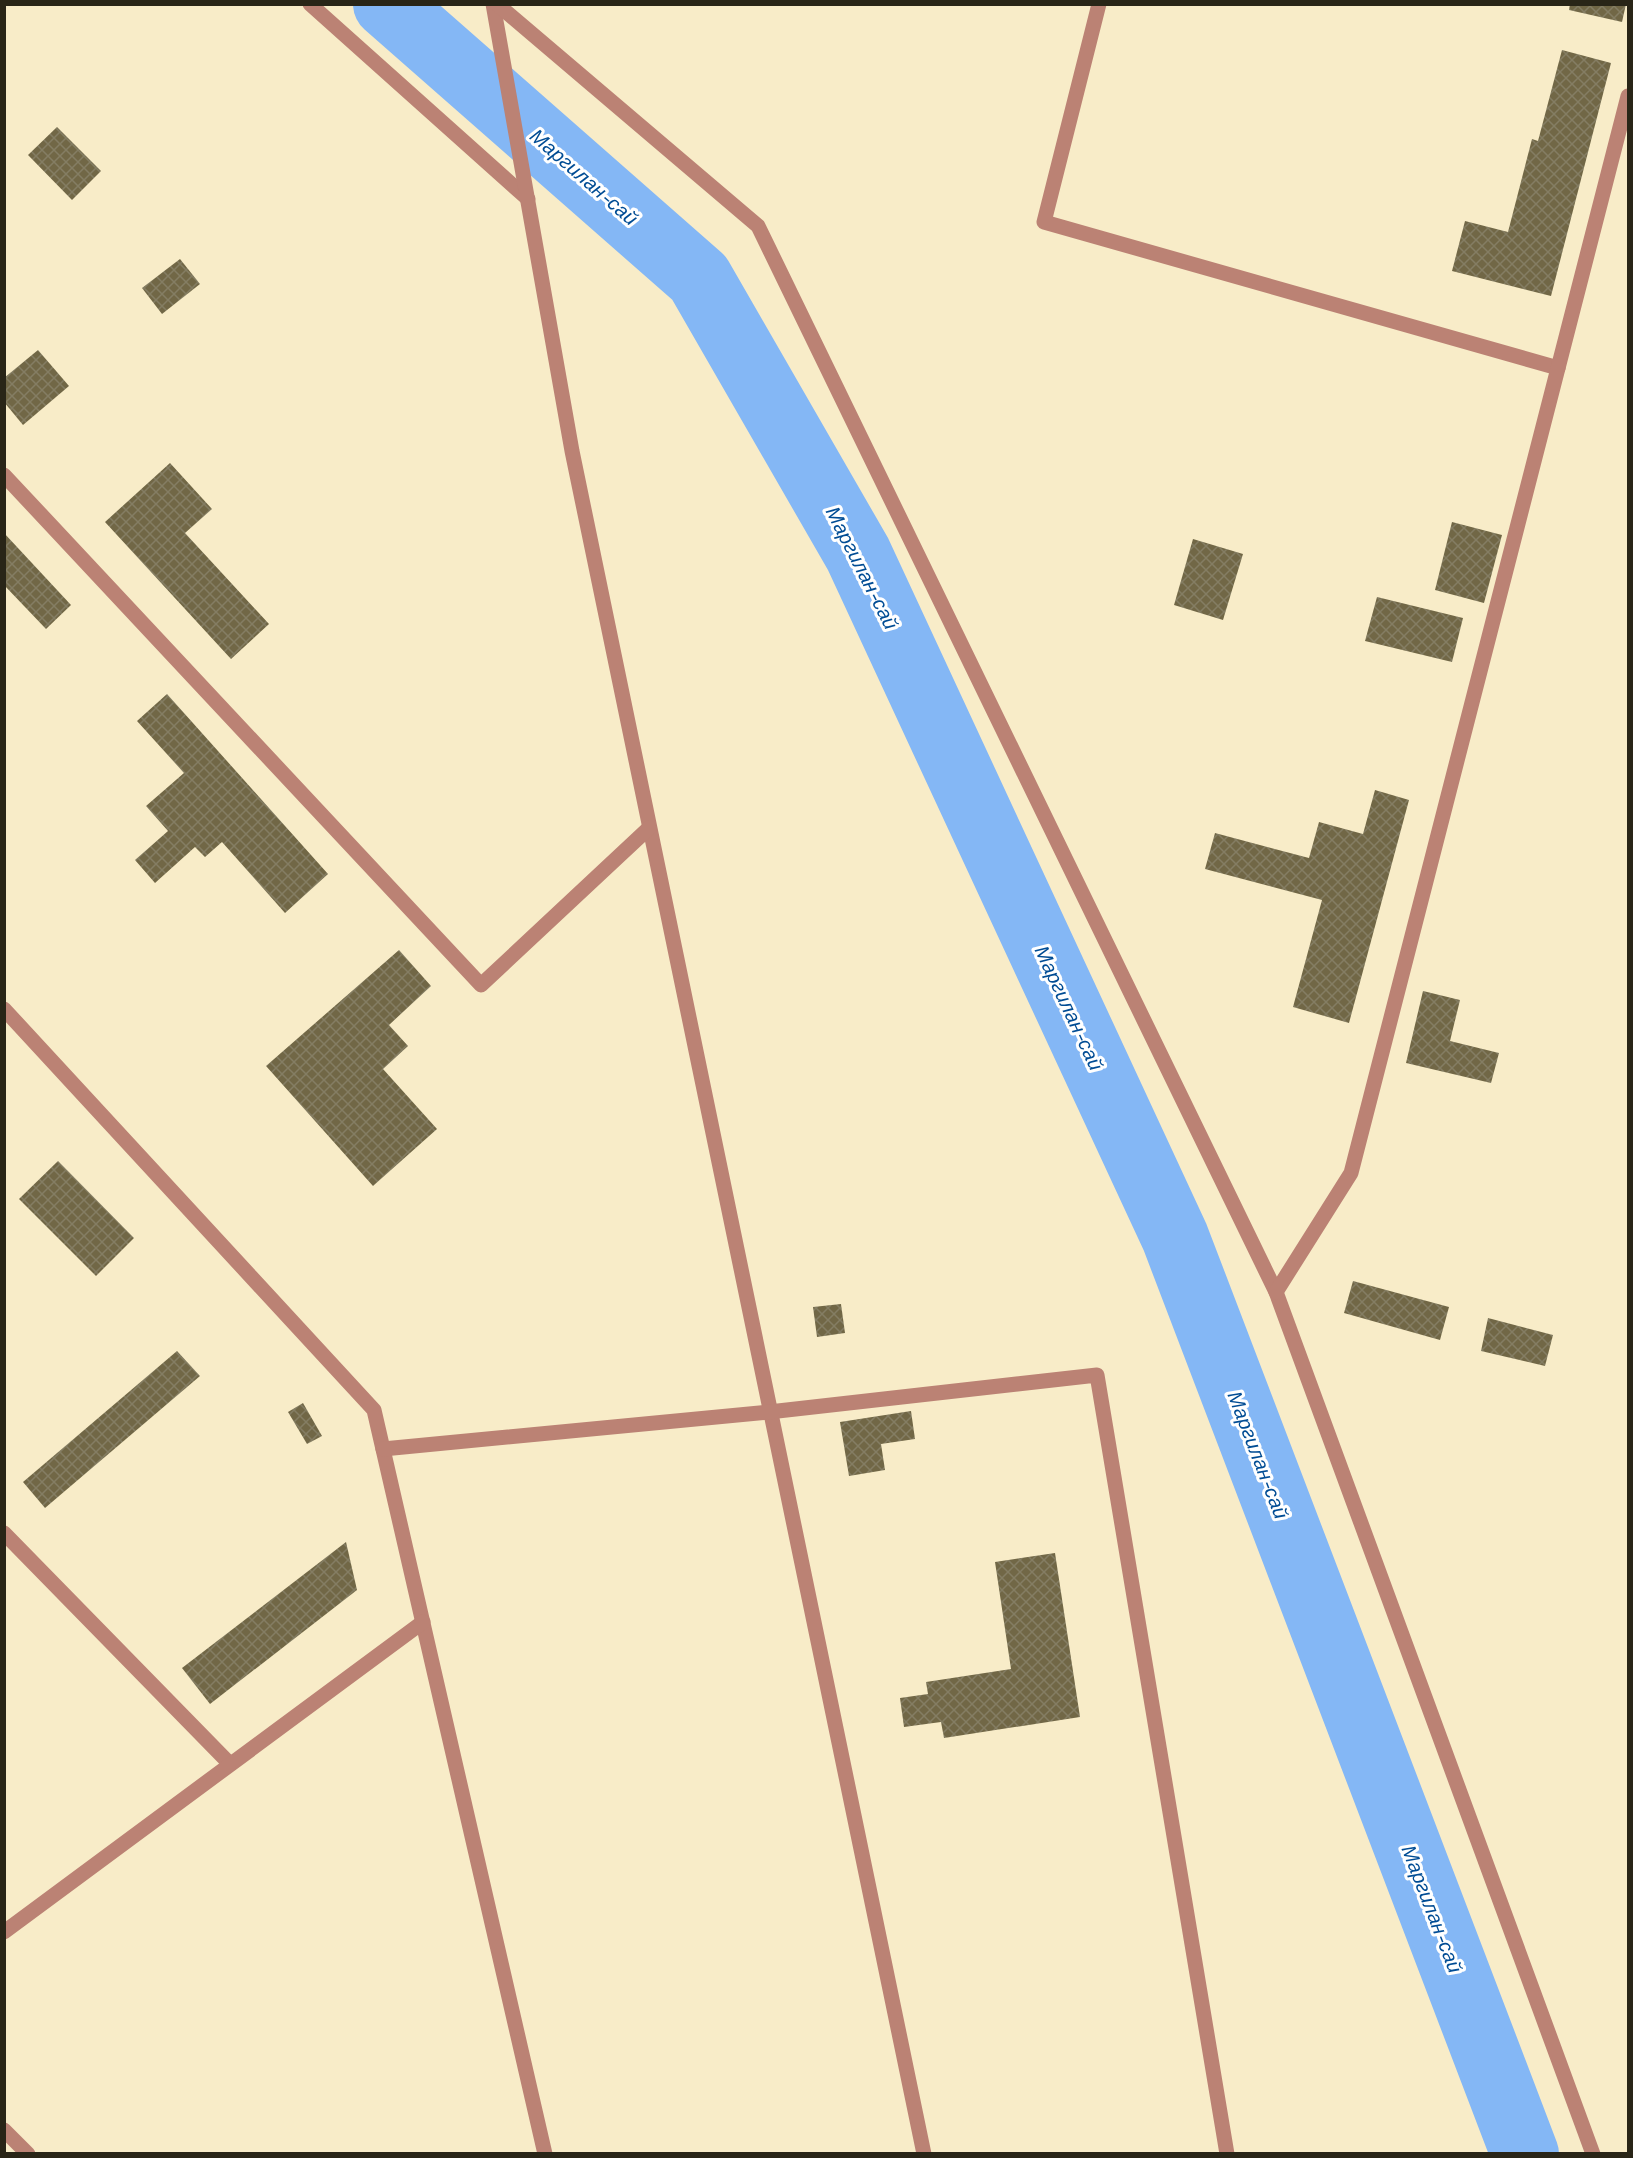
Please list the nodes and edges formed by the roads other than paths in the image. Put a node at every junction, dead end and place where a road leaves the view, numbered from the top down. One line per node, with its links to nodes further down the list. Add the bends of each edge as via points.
1 (310, 4): 5 (street)
2 (495, 4): 5 (street); 10 (street, via 758,226)
3 (1099, 4): 6 (street, via 1044,222)
4 (1629, 96): 6 (street)
5 (528, 199): 8 (street, via 572,451)
6 (1558, 368): 10 (street, via 1351,1173)
7 (4, 475): 8 (street, via 481,985)
8 (649, 828): 11 (street)
9 (4, 1009): 12 (street, via 374,1410)
10 (1276, 1292): 22 (street)
11 (769, 1412): 12 (street); 20 (street); 21 (street, via 1096,1375)
12 (383, 1449): 14 (street)
13 (4, 1533): 15 (street)
14 (423, 1622): 15 (street); 19 (street)
15 (231, 1764): 16 (street)
16 (4, 1932)
17 (4, 2130): 18 (street)
18 (28, 2154)
19 (545, 2154)
20 (924, 2154)
21 (1227, 2154)
22 (1593, 2154)

